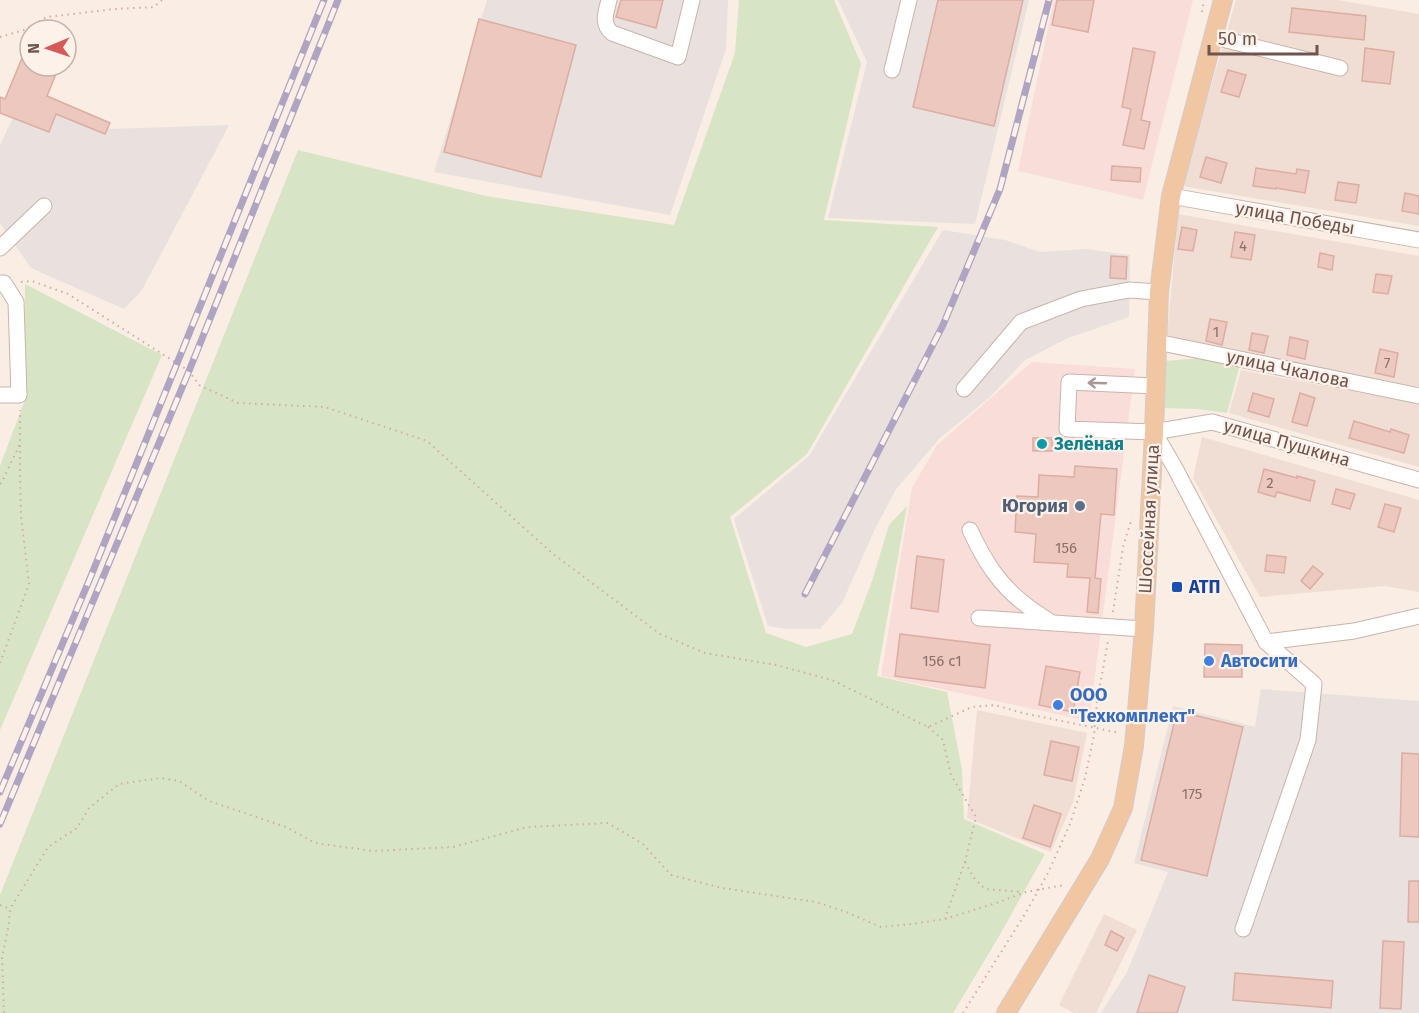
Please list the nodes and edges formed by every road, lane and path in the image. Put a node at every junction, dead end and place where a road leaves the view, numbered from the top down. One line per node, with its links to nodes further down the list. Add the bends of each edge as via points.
1 (162, 0): 8 (path, via 154,7 47,17)
2 (609, 0): 3 (street, via 607,29 678,57)
3 (692, 0)
4 (909, 0): 11 (street)
5 (1204, 0): 7 (path)
6 (1223, 0): 9 (main road, Шоссейная улица)
7 (1202, 11)
8 (0, 37)
9 (1214, 37): 10 (street); 12 (main road, Шоссейная улица)
10 (1340, 68)
11 (892, 70)
12 (1171, 196): 14 (street, улица Победы); 17 (main road, Шоссейная улица)
13 (44, 206): 15 (street)
14 (1419, 240)
15 (0, 248)
16 (2, 283): 22 (street, via 16,302); 37 (path, via 32,280 68,294 189,371 199,385 238,403 325,407 427,441 552,553 660,634 705,653 776,665 832,680)
17 (1159, 292): 18 (main road, Шоссейная улица); 20 (street, via 1129,290 1081,299 1021,322)
18 (1157, 342): 19 (main road, Шоссейная улица); 23 (street, улица Чкалова)
19 (1155, 386): 24 (main road, Шоссейная улица); 24 (street, улица Пушкина, one-way to 24, via 1069,382 1067,429)
20 (964, 389)
21 (0, 395): 22 (street)
22 (19, 395): 25 (path)
23 (1419, 396)
24 (1154, 432): 26 (street, улица Пушкина, via 1212,422); 34 (main road, Шоссейная улица); 35 (street)
25 (21, 442): 27 (path); 36 (path, via 21,516 28,584)
26 (1419, 480)
27 (0, 484)
28 (1132, 519): 33 (path, via 1123,547)
29 (970, 530): 32 (street, via 1002,584)
30 (1419, 616): 35 (street, via 1354,631)
31 (979, 618): 32 (street)
32 (1052, 622): 33 (street)
33 (1110, 626): 34 (street); 38 (path)
34 (1144, 629): 39 (main road, Шоссейная улица)
35 (1266, 642): 47 (street, via 1314,684 1308,740)
36 (0, 663)
37 (928, 727): 38 (path, via 972,707 995,705); 40 (path, via 943,740 951,775 976,817)
38 (1095, 727): 39 (path); 42 (path, via 1070,824)
39 (1135, 736): 41 (main road, Шоссейная улица, via 1124,808)
40 (965, 862): 43 (path, via 985,888); 46 (path)
41 (1086, 882): 42 (path); 50 (main road, Шоссейная улица)
42 (1040, 888): 43 (path); 49 (path)
43 (1026, 892): 46 (path)
44 (0, 905): 45 (path)
45 (10, 909): 46 (path, via 48,847 77,828 89,808 119,784 161,778 179,781 209,801 286,827 315,843 373,851 453,847 528,827 609,823 643,844 671,875 722,888 816,902 881,927); 48 (path, via 2,957)
46 (945, 919)
47 (1243, 929)
48 (4, 1013)
49 (963, 1013)
50 (1006, 1013)

